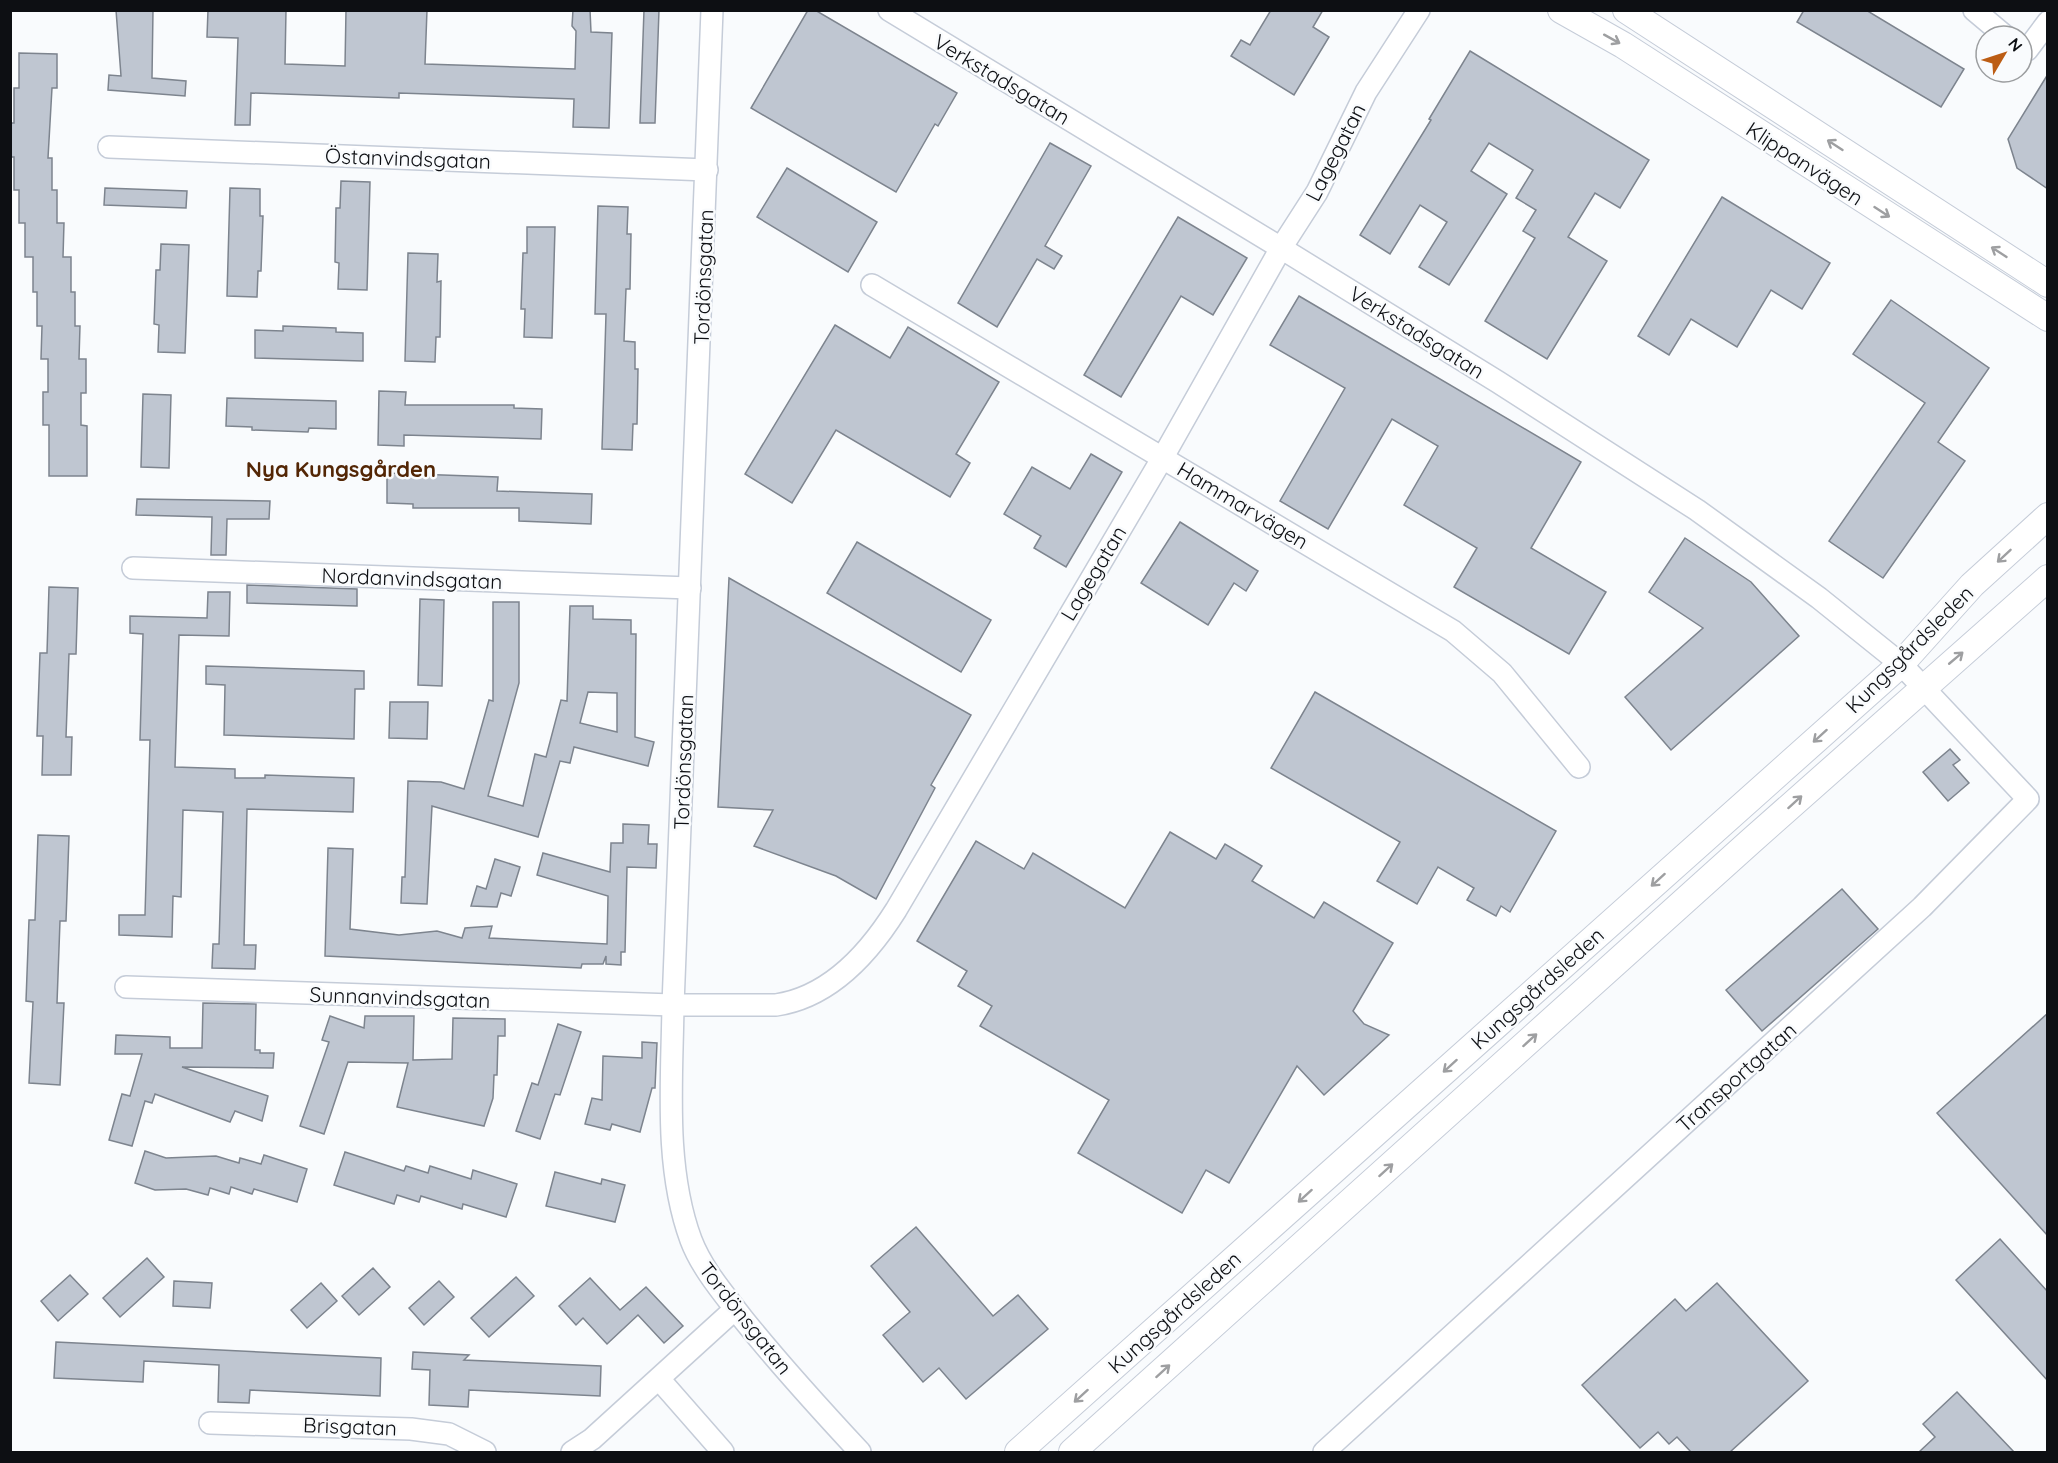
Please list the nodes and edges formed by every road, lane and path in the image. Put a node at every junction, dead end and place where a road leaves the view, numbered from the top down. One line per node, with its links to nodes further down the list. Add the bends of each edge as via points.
1 (712, 10): 11 (street, Tordönsgatan)
2 (889, 10): 12 (street, Verkstadsgatan)
3 (1419, 10): 12 (street, Lagegatan, via 1366,92 1317,192)
4 (1561, 10): 15 (main road, Klippanvägen, one-way to 15, via 1623,45)
5 (1626, 10): 13 (main road, Klippanvägen, one-way to 5)
6 (1974, 10): 8 (street)
7 (2048, 22): 9 (street)
8 (1991, 24)
9 (2034, 38)
10 (110, 147): 11 (street, Östanvindsgatan)
11 (707, 170): 20 (street, Tordönsgatan)
12 (1281, 248): 16 (street, Lagegatan); 21 (street, Verkstadsgatan, via 1697,510 1819,598)
13 (2048, 284)
14 (872, 285): 16 (street, Hammarvägen)
15 (2048, 318)
16 (1163, 457): 23 (street, Hammarvägen, via 1460,637 1502,673); 25 (street, Lagegatan, via 896,910 862,957 816,990 789,1003)
17 (2048, 516): 21 (main road, Kungsgårdsleden, one-way to 21, via 1972,585)
18 (134, 568): 20 (street, Nordanvindsgatan)
19 (2048, 578): 22 (main road, Kungsgårdsleden, one-way to 19)
20 (690, 588): 25 (street, Tordönsgatan)
21 (1900, 664): 22 (street, Verkstadsgatan); 33 (main road, Kungsgårdsleden, one-way to 33)
22 (1921, 688): 34 (main road, Kungsgårdsleden, one-way to 22); 35 (street, Transportgatan, via 2028,799 1922,908)
23 (1579, 767)
24 (126, 987): 25 (street, Sunnanvindsgatan)
25 (673, 1005): 26 (street, Tordönsgatan, via 673,1146 681,1201 698,1254)
26 (735, 1309): 27 (street); 32 (street, Tordönsgatan)
27 (659, 1379): 30 (street); 31 (street)
28 (210, 1423): 29 (street, Brisgatan, via 411,1429 448,1434)
29 (485, 1452)
30 (572, 1452)
31 (723, 1452)
32 (860, 1452)
33 (1018, 1452)
34 (1072, 1452)
35 (1324, 1452)

